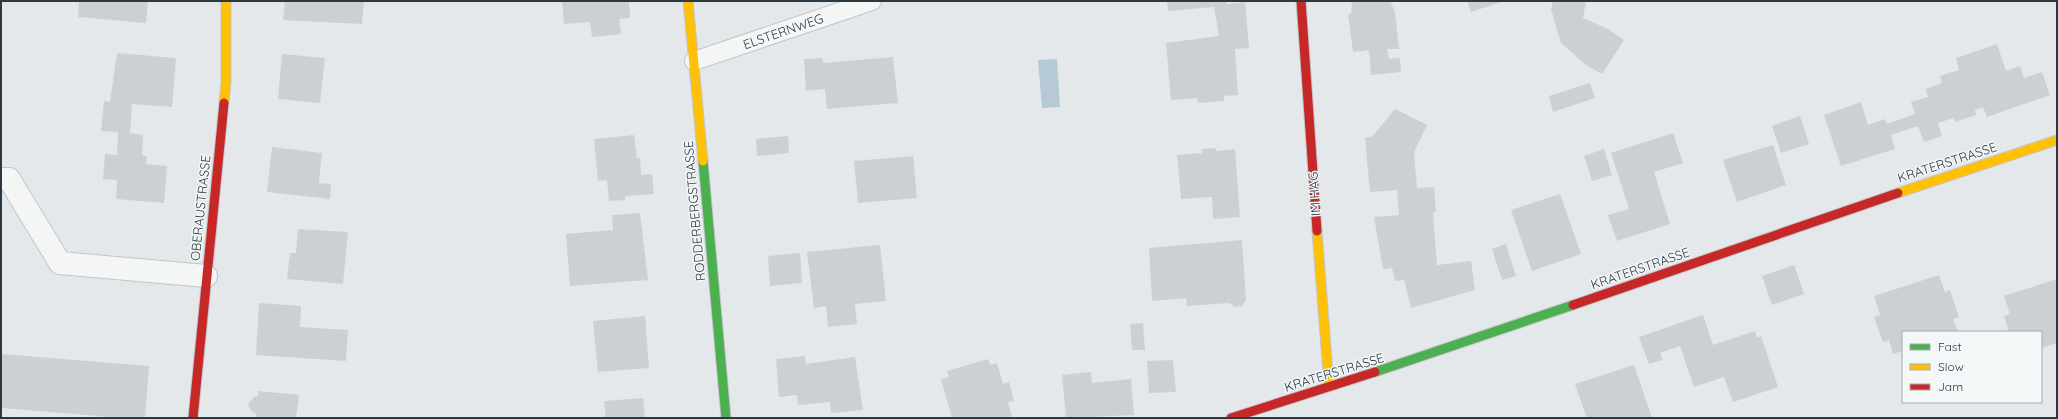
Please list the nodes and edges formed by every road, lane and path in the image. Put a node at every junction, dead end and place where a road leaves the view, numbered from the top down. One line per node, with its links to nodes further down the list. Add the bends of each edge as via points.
1 (226, 1): 8 (street, OBERAUSTRASSE, via 226,82)
2 (688, 1): 5 (street, RODDERBERGSTRASSE)
3 (872, 1): 5 (lane, ELSTERNWEG)
4 (1301, 1): 9 (street, IM HAG)
5 (694, 61): 12 (street, RODDERBERGSTRASSE)
6 (2057, 140): 9 (street, KRATERSTRASSE, via 1797,226 1436,353)
7 (1, 179): 8 (street, via 9,180 60,263)
8 (206, 276): 11 (street, OBERAUSTRASSE)
9 (1329, 386): 10 (street, KRATERSTRASSE)
10 (1243, 416)
11 (193, 418)
12 (726, 418)

